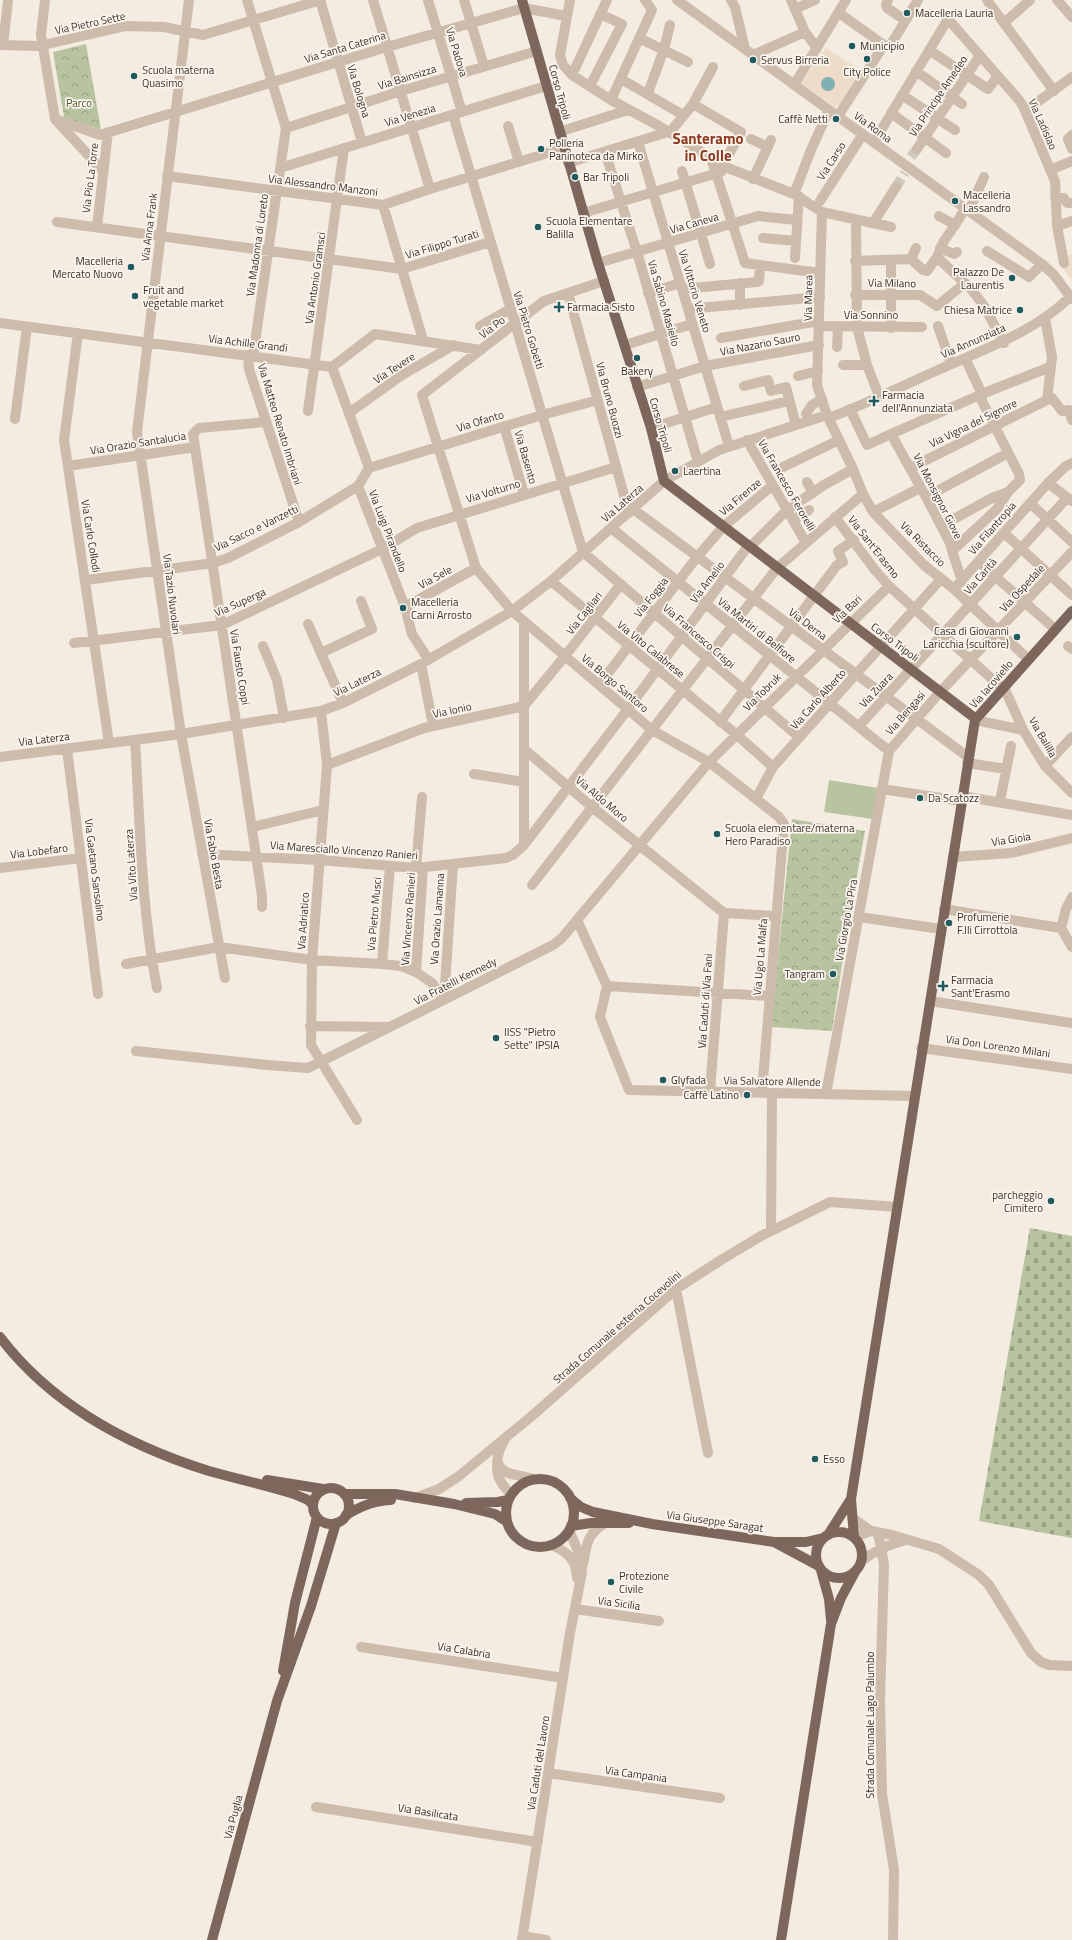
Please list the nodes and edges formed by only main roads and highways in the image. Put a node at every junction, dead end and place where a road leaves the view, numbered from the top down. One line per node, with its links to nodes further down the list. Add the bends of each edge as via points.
1 (523, 4): 3 (main road, Corso Tripoli, via 598,263 651,428 664,481)
2 (1072, 611): 3 (main road, Via Iacoviello)
3 (975, 719): 11 (main road)
4 (0, 1337): 5 (main road, via 10,1351 44,1385 87,1415 167,1457)
5 (247, 1480): 6 (main road, via 269,1480); 13 (main road, via 294,1494)
6 (324, 1489): 7 (main road, via 335,1488); 13 (main road, via 316,1496)
7 (344, 1494): 9 (main road, via 382,1493); 14 (main road, via 349,1504)
8 (509, 1497): 10 (main road, via 520,1484 533,1479 546,1479 560,1486); 12 (main road, via 498,1502); 16 (main road)
9 (415, 1498): 12 (main road); 14 (main road, via 380,1500)
10 (570, 1498): 18 (main road, via 593,1512); 19 (main road, via 574,1516)
11 (851, 1499): 20 (main road); 21 (main road)
12 (454, 1504): 16 (main road, via 495,1514)
13 (313, 1505): 15 (main road)
14 (346, 1515): 17 (main road)
15 (317, 1517): 17 (main road, via 328,1524); 26 (main road, Via Puglia, via 295,1603)
16 (506, 1521): 19 (main road, via 520,1541 535,1547 558,1542)
17 (336, 1523): 26 (main road, Via Puglia, via 312,1606)
18 (652, 1524): 19 (main road, via 607,1522); 22 (main road, Via Giuseppe Saragat)
19 (570, 1528)
20 (826, 1537): 21 (main road, via 840,1532); 22 (main road, Via Giuseppe Saragat, via 806,1542); 23 (main road, via 820,1543 816,1554)
21 (854, 1537): 24 (main road, via 862,1549 862,1561)
22 (774, 1542): 23 (main road, Via Giuseppe Saragat)
23 (820, 1568): 24 (main road, via 828,1575 839,1578); 25 (main road, via 829,1599)
24 (855, 1572): 25 (main road)
25 (831, 1624): 28 (main road)
26 (277, 1701): 27 (main road, Via Puglia)
27 (212, 1940)
28 (780, 1940)

